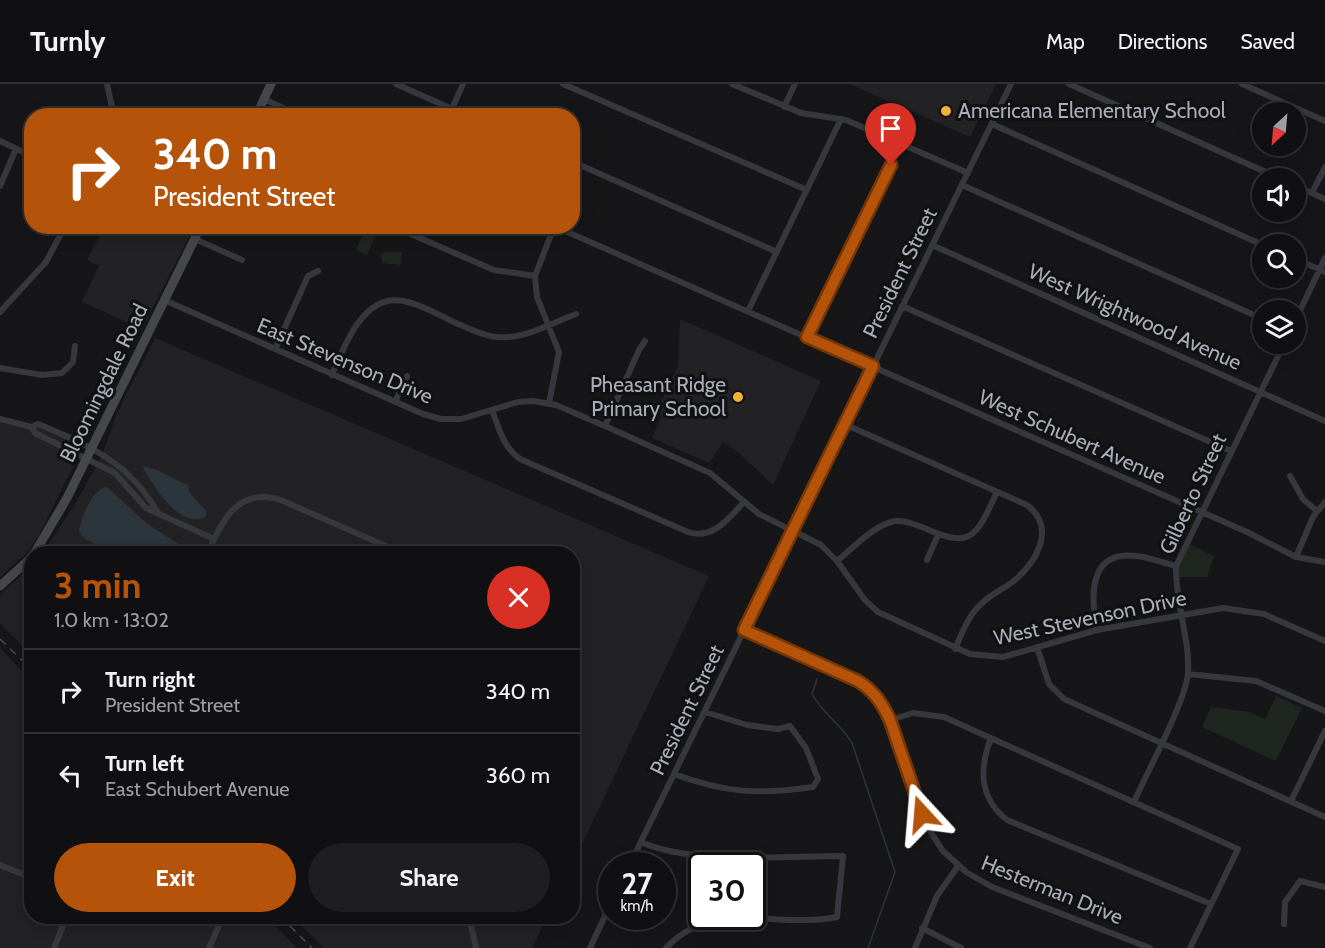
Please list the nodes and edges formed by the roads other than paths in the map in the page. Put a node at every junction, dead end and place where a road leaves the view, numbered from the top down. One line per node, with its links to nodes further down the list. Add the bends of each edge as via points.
1 (107, 84): 13 (street)
2 (271, 84): 11 (main road)
3 (396, 84): 16 (street)
4 (462, 84): 17 (street)
5 (563, 84): 31 (street)
6 (732, 84): 12 (street)
7 (795, 84): 12 (street)
8 (1011, 84): 20 (street, President Street)
9 (1069, 84): 27 (street)
10 (1242, 84): 19 (street)
11 (264, 99): 14 (main road); 15 (street)
12 (784, 107): 18 (street)
13 (112, 108)
14 (260, 108)
15 (283, 108)
16 (450, 108)
17 (452, 108)
18 (841, 119): 22 (street); 31 (street)
19 (1325, 121)
20 (992, 124): 28 (street, President Street); 41 (street)
21 (0, 141): 23 (street)
22 (902, 144): 28 (street); 58 (street)
23 (16, 149): 24 (street); 30 (street)
24 (24, 152)
25 (580, 165): 43 (street)
26 (1325, 166): 33 (street)
27 (1257, 168)
28 (968, 173): 29 (street, President Street)
29 (962, 185): 42 (street, President Street); 56 (street)
30 (0, 186)
31 (807, 190): 43 (street)
32 (1306, 191): 33 (street)
33 (1312, 194): 34 (street)
34 (1325, 199)
35 (61, 234): 54 (street, via 46,262)
36 (197, 234): 40 (main road, Bloomingdale Road)
37 (411, 234): 49 (street, via 494,270)
38 (551, 234): 49 (street)
39 (570, 234): 53 (street, West Schubert Avenue)
40 (195, 238): 45 (street); 50 (main road, Bloomingdale Road)
41 (1252, 239)
42 (932, 245): 52 (street, President Street); 67 (street, West Wrightwood Avenue)
43 (777, 252): 53 (street)
44 (1325, 258): 48 (street)
45 (243, 260)
46 (1306, 264): 48 (street)
47 (318, 271): 61 (street, via 308,276)
48 (1322, 271): 51 (street)
49 (534, 276): 57 (street)
50 (164, 300): 61 (street, East Stevenson Drive); 79 (main road, Bloomingdale Road)
51 (1306, 301)
52 (902, 306): 63 (street, President Street); 78 (street)
53 (748, 311): 58 (street, West Schubert Avenue)
54 (0, 312)
55 (576, 314): 57 (street)
56 (1252, 314)
57 (548, 324): 65 (street, via 521,336 498,338 409,303 386,302 352,330); 69 (street, via 559,352)
58 (807, 337): 63 (street, West Schubert Avenue)
59 (645, 341): 74 (street)
60 (75, 346): 64 (street, via 73,362 62,373 42,375)
61 (275, 350): 65 (street, East Stevenson Drive)
62 (1279, 354): 67 (street, Gilberto Street)
63 (873, 366): 73 (street, President Street); 86 (street, West Schubert Avenue)
64 (0, 368)
65 (332, 375): 68 (street, East Stevenson Drive)
66 (407, 376): 68 (street)
67 (1260, 391): 72 (street, West Wrightwood Avenue); 78 (street, Gilberto Street)
68 (395, 402): 70 (street, East Stevenson Drive, via 441,419 461,419)
69 (549, 403): 70 (street, East Stevenson Drive, via 518,402); 74 (street, East Stevenson Drive)
70 (492, 410): 82 (street, via 505,444 520,459 688,532 707,535)
71 (0, 419): 75 (street)
72 (1325, 421)
73 (844, 424): 81 (street); 87 (street, President Street)
74 (605, 426): 82 (street, East Stevenson Drive, via 710,473)
75 (32, 427): 76 (street, via 38,424); 77 (street)
76 (50, 429): 77 (street); 79 (street)
77 (45, 437): 79 (street)
78 (1231, 452): 86 (street, Gilberto Street)
79 (89, 453): 85 (street, via 115,473 146,507); 85 (street, via 111,458 135,479); 90 (main road, Bloomingdale Road)
80 (1290, 476): 84 (street, via 1303,499)
81 (997, 492): 88 (street, via 976,532 956,539); 105 (street, via 1027,505 1038,515 1043,532 1041,545 1022,573 978,607)
82 (744, 502): 87 (street, East Stevenson Drive)
83 (1325, 502): 84 (street)
84 (1317, 510): 93 (street)
85 (159, 513): 89 (street)
86 (1201, 513): 93 (street, West Schubert Avenue); 98 (street, Gilberto Street)
87 (792, 530): 94 (street, West Stevenson Drive, via 822,545); 101 (street, President Street)
88 (938, 535): 94 (street, via 908,522 893,522); 95 (street)
89 (214, 539): 91 (street); 92 (street, via 231,510 246,500 265,497 283,501)
90 (39, 546)
91 (211, 546)
92 (386, 546)
93 (1296, 557): 96 (street, West Schubert Avenue)
94 (837, 561): 105 (street, West Stevenson Drive, via 878,612)
95 (927, 561)
96 (1325, 562)
97 (24, 563): 99 (main road, Bloomingdale Road)
98 (1176, 566): 100 (street, Gilberto Street); 102 (street, via 1123,555 1104,566 1096,576 1092,593)
99 (0, 586)
100 (1179, 615): 102 (street, West Stevenson Drive); 103 (street, West Stevenson Drive, via 1223,608 1247,610); 106 (street, Gilberto Street)
101 (744, 630): 108 (street, President Street); 109 (street, Hesterman Drive, via 858,681 878,698)
102 (1097, 630): 104 (street, West Stevenson Drive)
103 (1325, 641)
104 (1037, 647): 105 (street, West Stevenson Drive, via 1003,657 978,656); 112 (street, via 1049,684 1058,696)
105 (955, 649)
106 (1188, 674): 107 (street, via 1256,681); 112 (street, Gilberto Street)
107 (1325, 711)
108 (705, 712): 113 (street, President Street); 113 (street, via 747,726 790,726 806,748 817,783 813,788 752,793 719,789)
109 (890, 720): 111 (street, via 913,713 932,714); 120 (street, Hesterman Drive, via 925,822)
110 (1325, 731): 114 (street)
111 (992, 738): 115 (street); 123 (street, via 983,763 984,785 993,806 1007,820)
112 (1160, 743): 114 (street); 115 (street, Gilberto Street)
113 (674, 774): 117 (street, President Street)
114 (1291, 801): 116 (street)
115 (1134, 802): 123 (street, via 1238,849)
116 (1325, 817)
117 (640, 842): 118 (street, President Street); 134 (street, via 697,855 843,856 837,917 715,920 689,928)
118 (635, 852)
119 (0, 865): 121 (street)
120 (958, 866): 128 (street, via 937,896); 137 (street, Hesterman Drive, via 992,888)
121 (24, 875)
122 (1325, 887): 127 (street, via 1300,881 1285,902)
123 (1211, 904): 138 (street)
124 (64, 924): 130 (street)
125 (220, 924): 131 (street)
126 (471, 924): 132 (street)
127 (1284, 924)
128 (922, 928): 135 (street); 136 (street)
129 (598, 930): 133 (street)
130 (54, 948)
131 (210, 948)
132 (476, 948)
133 (590, 948)
134 (666, 948)
135 (915, 948)
136 (961, 948)
137 (1150, 948)
138 (1190, 948)

